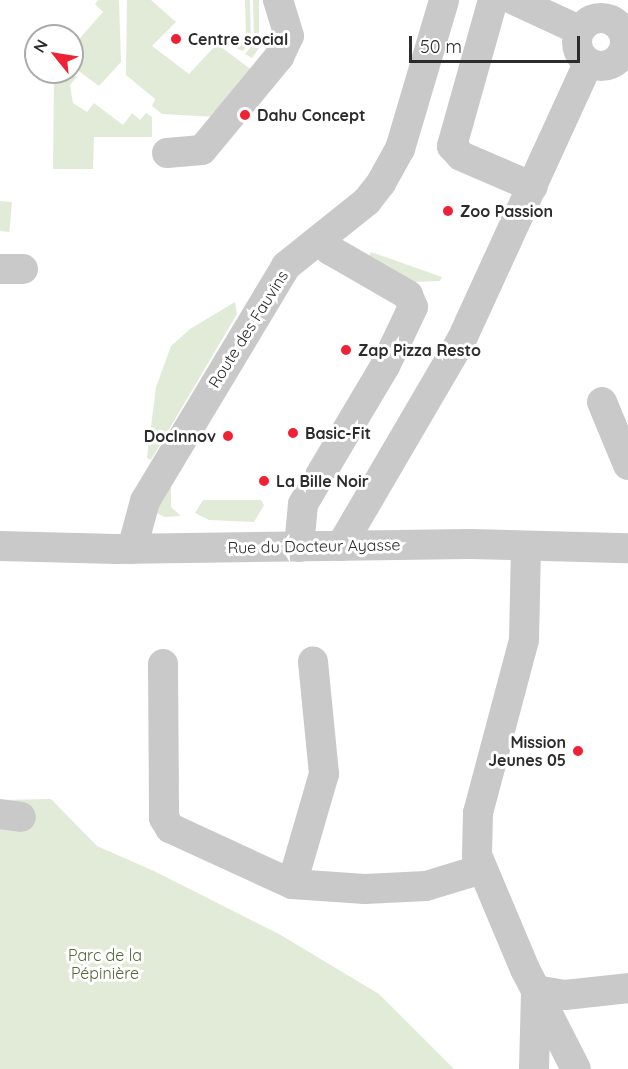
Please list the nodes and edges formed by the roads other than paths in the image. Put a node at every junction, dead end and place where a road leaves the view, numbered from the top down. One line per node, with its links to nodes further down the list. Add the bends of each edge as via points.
1 (278, 0): 7 (street, via 289,36 279,57 202,150)
2 (444, 0): 9 (street, Route des Fauvins, via 400,149 367,201)
3 (493, 0): 8 (street, via 452,146 461,156)
4 (514, 0): 5 (street)
5 (597, 16): 6 (street, via 579,52); 6 (street, via 622,31 624,46 611,64)
6 (588, 63): 8 (street)
7 (167, 153)
8 (533, 187): 13 (street, via 462,341)
9 (319, 240): 15 (street, via 413,300 385,366 303,504); 17 (street, Route des Fauvins, via 286,266 251,319)
10 (602, 402): 11 (street)
11 (628, 465)
12 (0, 546): 17 (street, Rue du Docteur Ayasse)
13 (341, 546): 14 (street, Rue du Docteur Ayasse); 15 (street, Rue du Docteur Ayasse)
14 (526, 546): 16 (street, Rue du Docteur Ayasse); 20 (street, via 524,640 478,813 477,855)
15 (299, 547): 17 (street, Rue du Docteur Ayasse)
16 (628, 548)
17 (120, 549)
18 (313, 662): 21 (street, via 324,774)
19 (163, 664): 21 (street, via 166,822 176,831)
20 (482, 869): 21 (street, via 426,886 365,889); 23 (street)
21 (292, 884)
22 (628, 988): 23 (street, via 565,995)
23 (536, 990): 24 (street); 25 (street)
24 (534, 1069)
25 (576, 1069)

